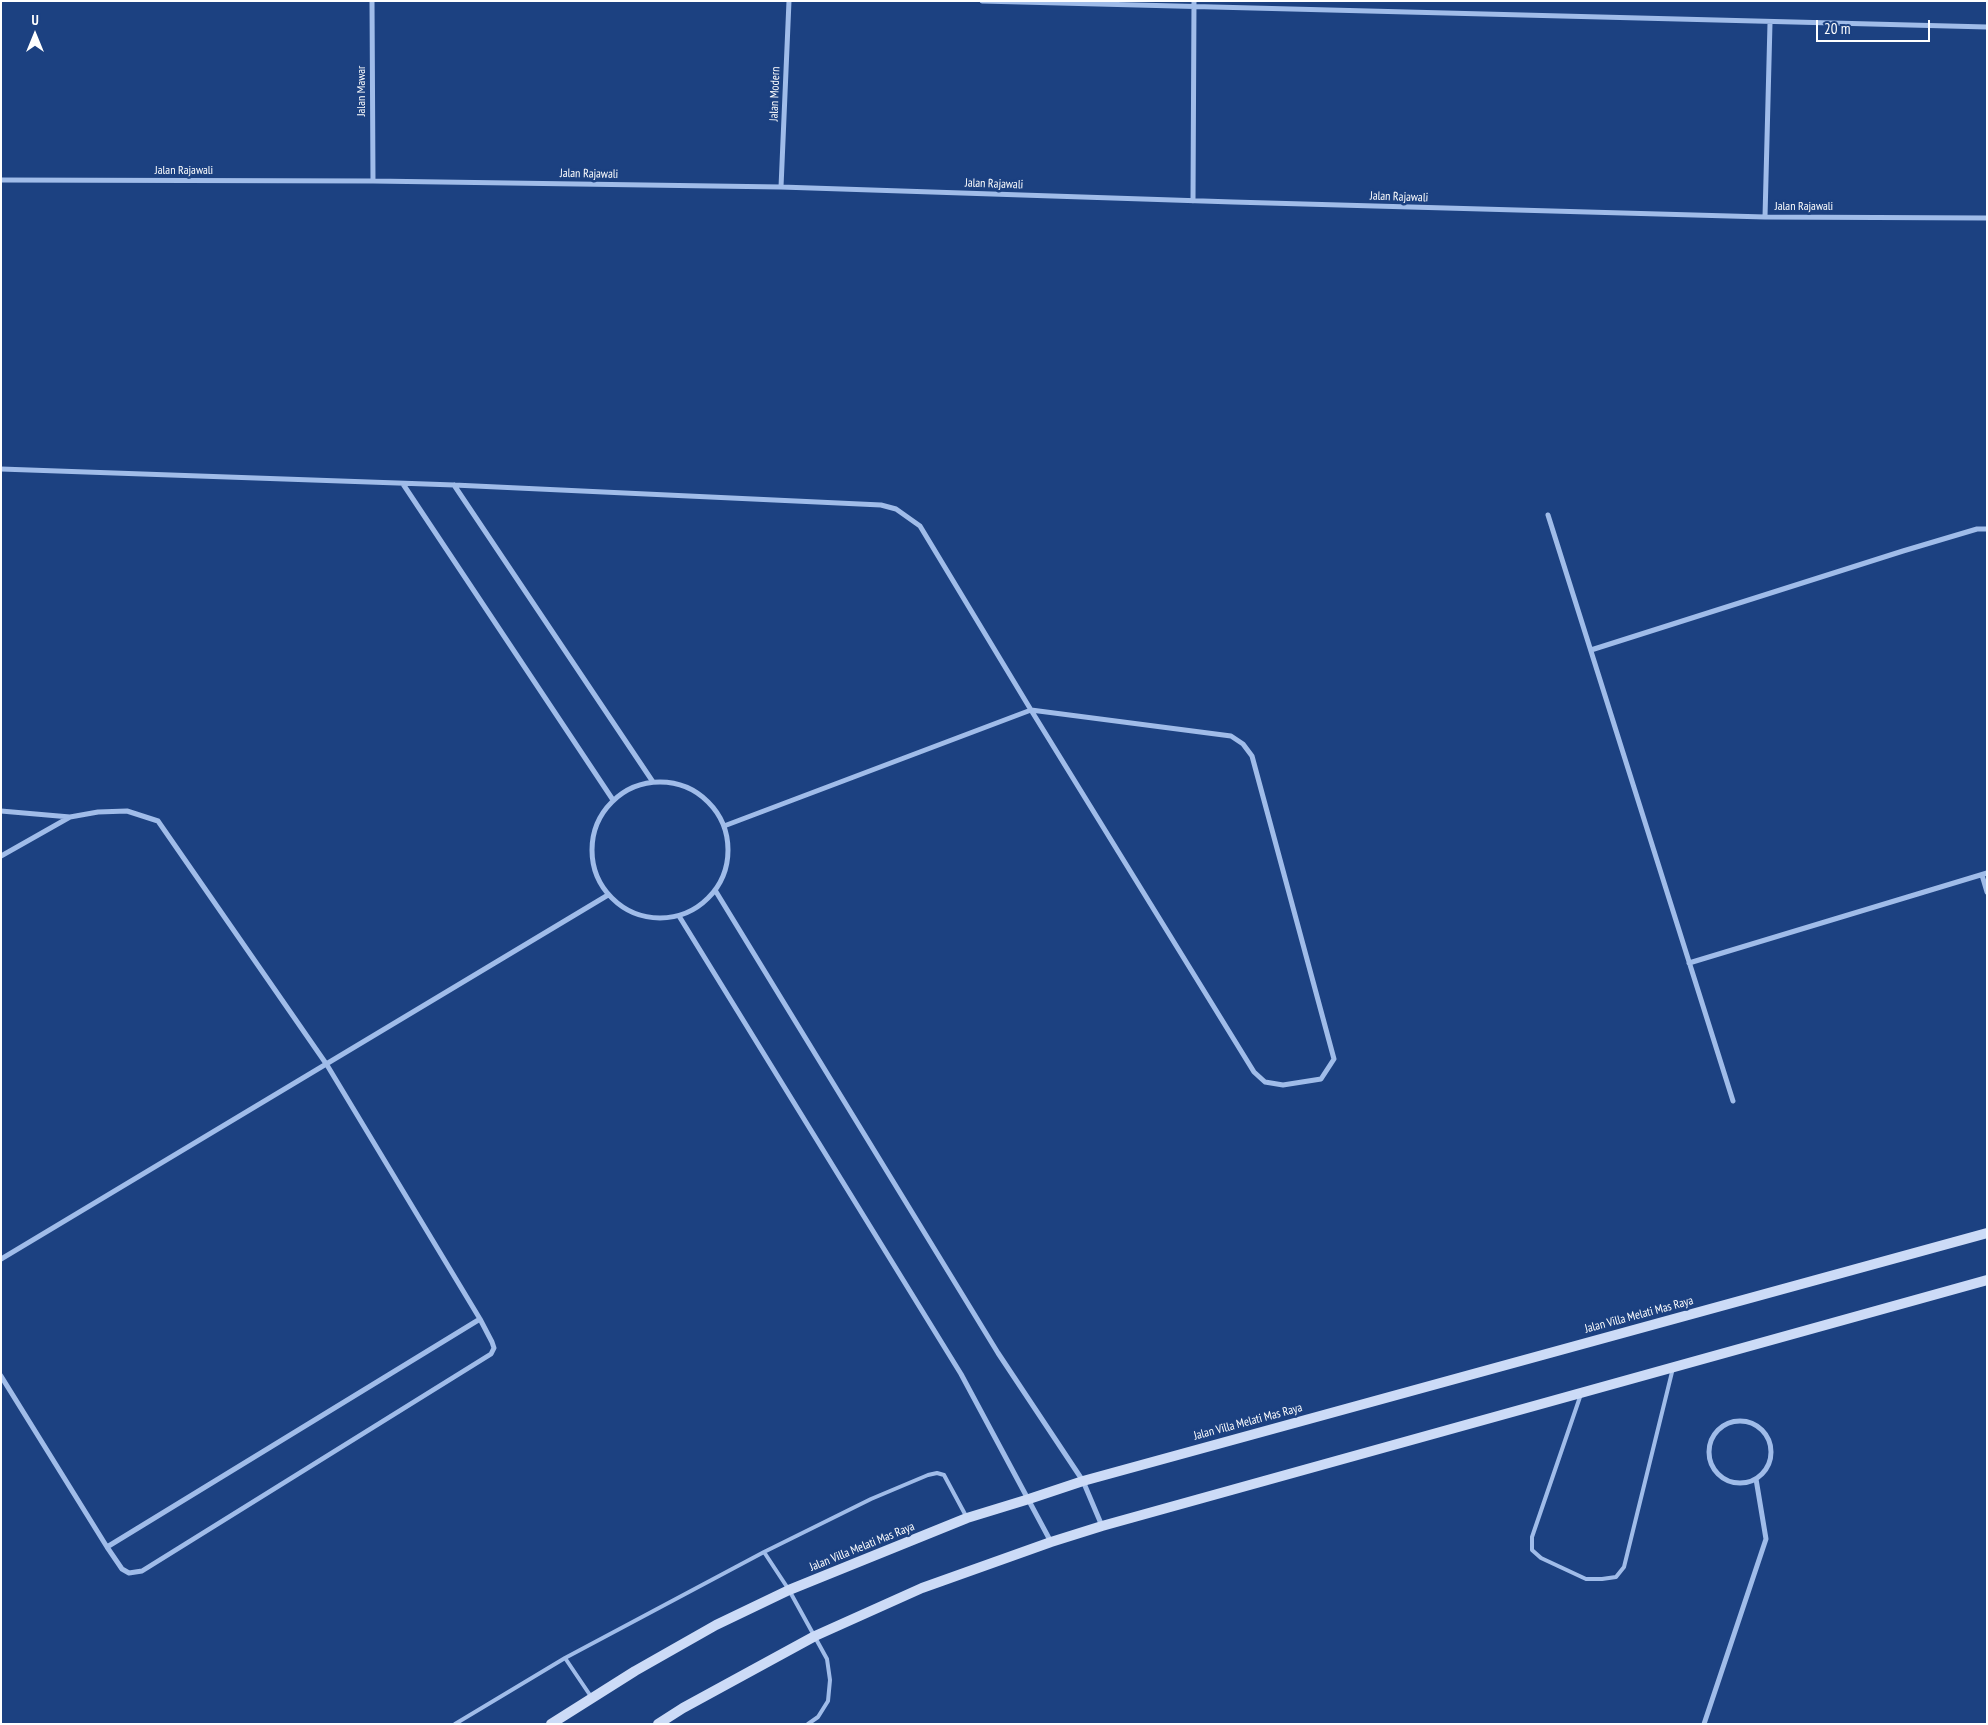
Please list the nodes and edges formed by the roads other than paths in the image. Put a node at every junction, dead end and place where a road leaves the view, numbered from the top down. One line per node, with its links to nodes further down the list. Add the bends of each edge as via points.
1 (372, 1): 8 (street, Jalan Mawar)
2 (789, 1): 9 (street, Jalan Modern)
3 (982, 1): 4 (street)
4 (1194, 4): 5 (street); 10 (street)
5 (1770, 23): 6 (street); 11 (street)
6 (1987, 27)
7 (1, 180): 8 (street, Jalan Rajawali)
8 (373, 181): 9 (street, Jalan Rajawali)
9 (781, 187): 10 (street, Jalan Rajawali)
10 (1193, 201): 11 (street, Jalan Rajawali)
11 (1764, 217): 12 (street, Jalan Rajawali)
12 (1987, 218)
13 (1, 469): 14 (street)
14 (403, 484): 15 (street); 21 (street)
15 (454, 485): 19 (street, via 881,505 896,509 920,526); 20 (street)
16 (1548, 515): 18 (street)
17 (1987, 529): 18 (street, via 1977,529 1903,551)
18 (1591, 650): 31 (street)
19 (1031, 710): 19 (street, via 1254,1072 1265,1082 1283,1086 1321,1079 1334,1059 1252,756 1243,744 1231,736); 24 (street)
20 (653, 782): 21 (street, via 632,788); 24 (street, via 676,784 696,792 713,807)
21 (612, 800): 29 (street, via 599,819 592,840 592,863)
22 (1, 812): 23 (street)
23 (70, 817): 25 (street); 32 (street, via 127,810 158,821)
24 (724, 826): 27 (street, via 727,856 725,870)
25 (1, 856)
26 (1984, 874): 28 (street); 31 (street)
27 (715, 890): 30 (street, via 699,906); 42 (street, via 998,1353)
28 (1987, 892)
29 (608, 896): 30 (street, via 634,913 656,918); 32 (street)
30 (679, 916): 43 (street, via 961,1374)
31 (1689, 963): 33 (street)
32 (327, 1065): 35 (street); 37 (street)
33 (1733, 1101)
34 (1987, 1233): 42 (street, Jalan Villa Melati Mas Raya)
35 (1, 1259)
36 (1987, 1280): 38 (street)
37 (480, 1319): 47 (street); 47 (street, via 494,1348 491,1354 142,1571 129,1573 122,1569)
38 (1674, 1366): 40 (street); 40 (lane, via 1624,1567 1616,1577 1586,1579 1541,1558 1532,1550 1532,1536)
39 (1, 1376): 47 (street)
40 (1581, 1392): 45 (street)
41 (1756, 1479): 41 (street, via 1745,1483 1732,1482 1714,1468 1710,1445 1724,1425 1748,1422 1767,1436 1772,1448 1771,1460); 57 (street, via 1766,1539)
42 (1083, 1480): 43 (street, Jalan Villa Melati Mas Raya); 45 (street)
43 (1029, 1499): 44 (street, Jalan Villa Melati Mas Raya); 46 (street)
44 (967, 1518): 48 (lane, via 944,1476 937,1473 871,1499); 49 (street, Jalan Villa Melati Mas Raya)
45 (1102, 1526): 46 (street)
46 (1051, 1542): 50 (street, via 922,1588)
47 (107, 1547)
48 (764, 1552): 49 (lane); 51 (lane)
49 (790, 1590): 50 (lane); 52 (street, Jalan Villa Melati Mas Raya, via 716,1625)
50 (815, 1636): 55 (street); 56 (lane, via 827,1659 830,1680 828,1701 818,1717)
51 (565, 1658): 52 (lane); 53 (lane)
52 (592, 1698): 54 (street, Jalan Villa Melati Mas Raya)
53 (455, 1724)
54 (551, 1724)
55 (658, 1724)
56 (808, 1724)
57 (1704, 1724)

